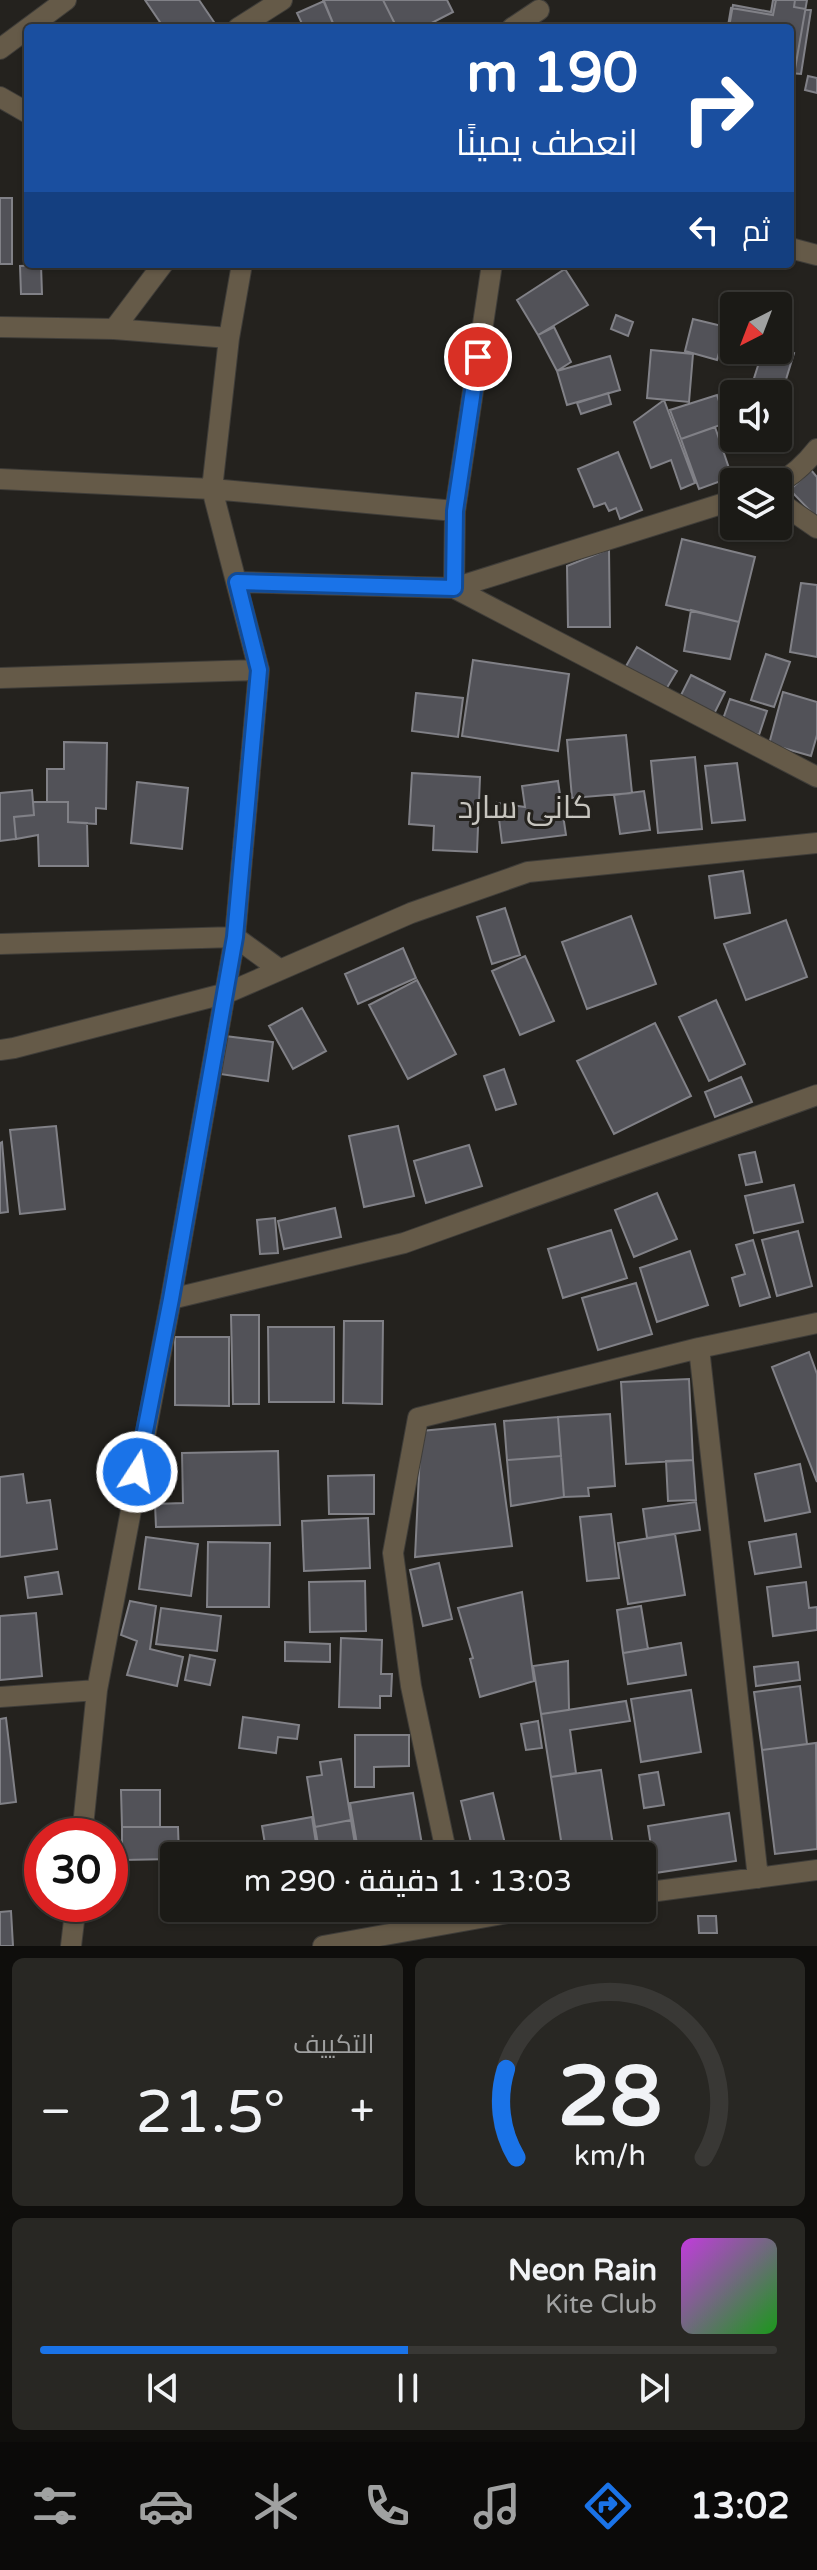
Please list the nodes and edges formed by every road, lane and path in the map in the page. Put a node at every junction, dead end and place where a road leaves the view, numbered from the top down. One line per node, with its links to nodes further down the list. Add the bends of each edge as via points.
1 (66, 0): 4 (street)
2 (282, 0): 5 (street)
3 (540, 13): 6 (street)
4 (34, 24)
5 (244, 24)
6 (519, 24)
7 (24, 31): 8 (street)
8 (0, 49)
9 (0, 97): 10 (street)
10 (24, 111)
11 (794, 249): 12 (street)
12 (817, 255)
13 (160, 268): 17 (street)
14 (241, 268): 18 (street)
15 (491, 268): 24 (street)
16 (0, 327): 17 (street)
17 (114, 329): 18 (street)
18 (229, 338): 22 (street)
19 (817, 449): 20 (street)
20 (792, 474)
21 (0, 479): 22 (street)
22 (212, 489): 24 (street); 27 (street)
23 (720, 504): 28 (street)
24 (455, 511): 28 (street)
25 (792, 511): 26 (street)
26 (817, 528)
27 (237, 582): 28 (street); 29 (street)
28 (454, 588): 31 (street)
29 (259, 670): 30 (street); 33 (street)
30 (0, 678)
31 (817, 777)
32 (817, 843): 35 (street, via 528,872 411,913)
33 (235, 937): 34 (street); 35 (street); 36 (street)
34 (0, 944)
35 (279, 969): 36 (street)
36 (227, 993): 37 (street); 39 (street)
37 (0, 1050)
38 (817, 1095): 39 (street, via 404,1243)
39 (171, 1299): 42 (street)
40 (817, 1323): 41 (street)
41 (699, 1348): 45 (street, via 418,1418 393,1553 411,1686); 47 (street)
42 (97, 1690): 43 (street); 44 (street)
43 (0, 1697)
44 (84, 1818)
45 (444, 1842)
46 (817, 1870): 47 (street)
47 (758, 1878): 48 (street)
48 (656, 1891)
49 (74, 1922): 51 (street)
50 (428, 1922): 52 (street)
51 (71, 1946)
52 (323, 1946)

